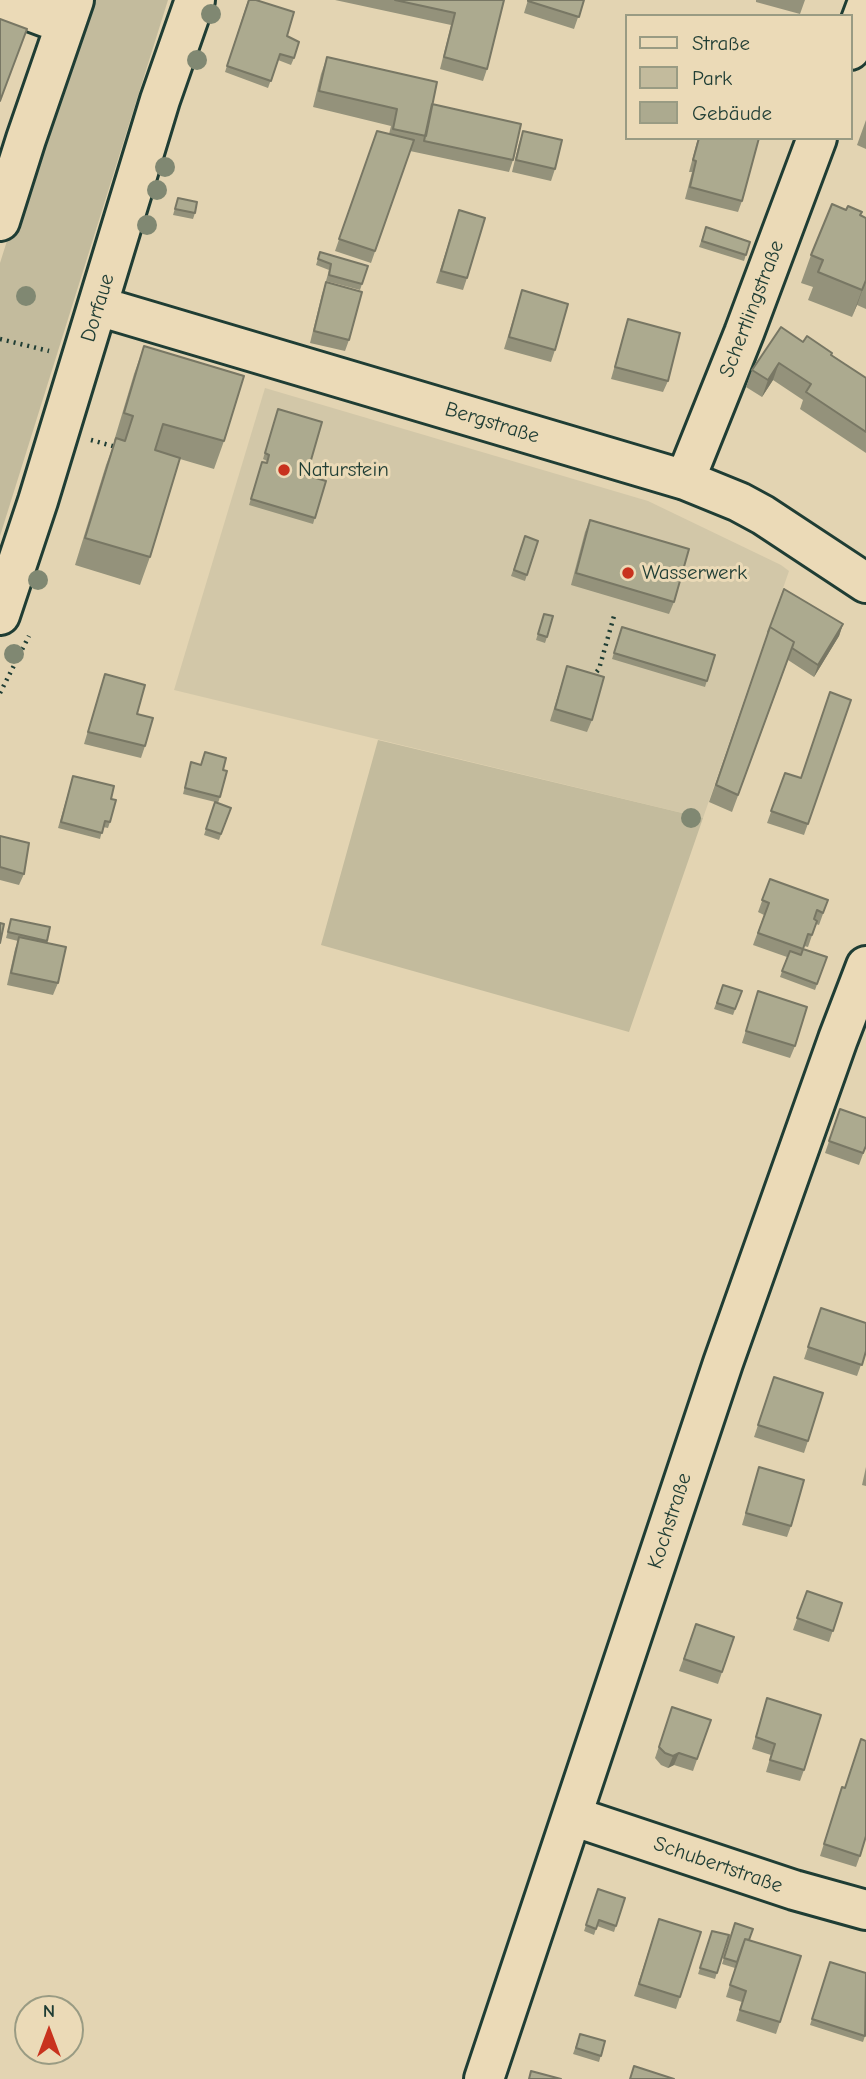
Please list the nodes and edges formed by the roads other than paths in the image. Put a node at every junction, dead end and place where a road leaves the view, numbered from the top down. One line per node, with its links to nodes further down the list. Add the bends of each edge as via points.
1 (0, 0): 4 (street)
2 (195, 0): 8 (street, Dorfaue)
3 (866, 7): 5 (street)
4 (69, 12): 7 (street)
5 (852, 45)
6 (816, 140): 9 (street, Schertlingstraße)
7 (0, 221)
8 (98, 306): 9 (street, Bergstraße); 11 (street, Dorfaue)
9 (685, 480): 10 (street, Bergstraße, via 763,514)
10 (866, 583)
11 (0, 615)
12 (866, 966): 13 (street, Kochstraße, via 723,1363)
13 (572, 1816): 14 (street, Schubertstraße); 15 (street, Kochstraße)
14 (866, 1910)
15 (484, 2079)

